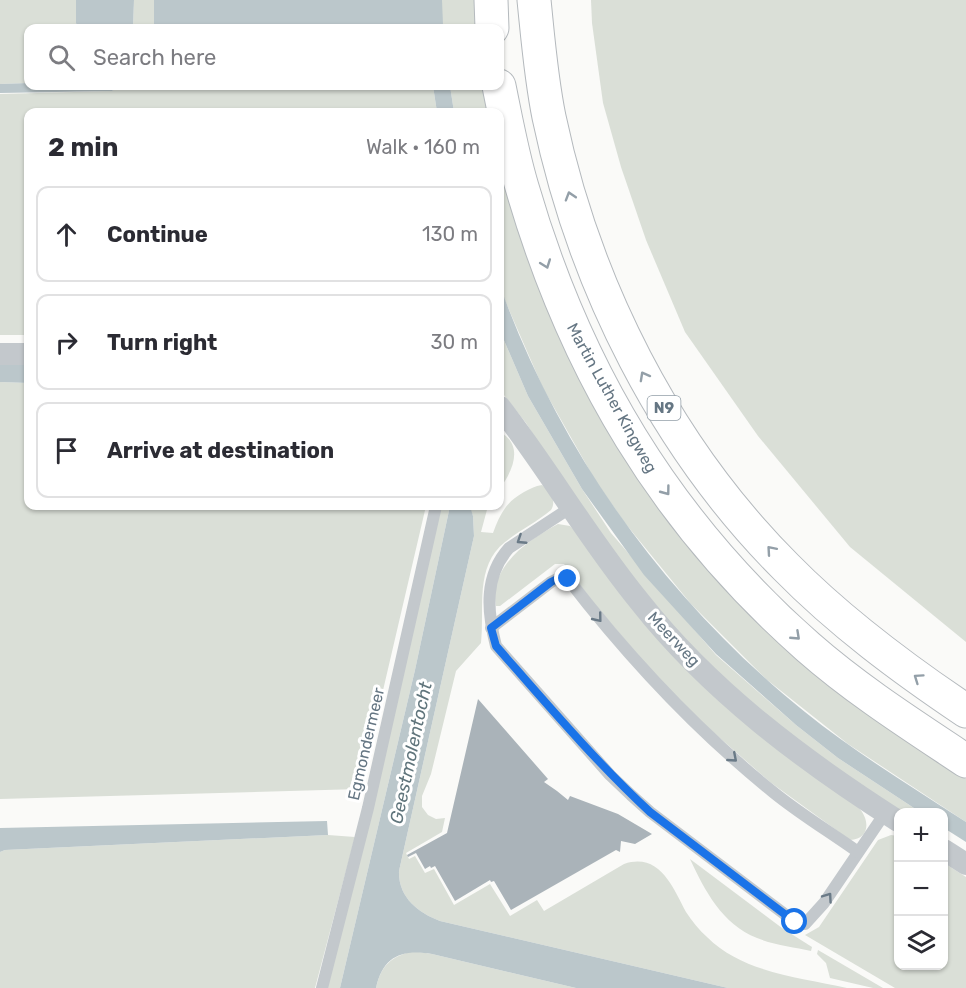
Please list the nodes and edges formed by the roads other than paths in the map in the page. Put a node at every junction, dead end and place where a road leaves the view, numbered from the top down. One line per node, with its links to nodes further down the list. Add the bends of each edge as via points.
1 (491, 0): 3 (highway)
2 (534, 0): 13 (highway, N9, one-way to 2, via 885,654 785,566 716,486 647,381 607,301 562,171 539,59)
3 (492, 24)
4 (500, 90): 5 (highway, Martin Luther Kingweg / N9, one-way to 5)
5 (504, 108)
6 (504, 109): 14 (highway, Martin Luther Kingweg / N9, one-way to 14, via 521,187 561,303 598,380 654,476 736,578 809,648 866,694)
7 (0, 354): 8 (street)
8 (24, 354)
9 (504, 413): 10 (street, Meerweg)
10 (570, 508): 12 (lane, one-way to 12, via 501,556 489,590); 15 (street, Meerweg, via 640,603 714,681 819,769)
11 (435, 510): 19 (lane, Egmondermeer, via 368,808)
12 (491, 628): 16 (lane, one-way to 16, via 551,582 561,577 568,579 626,652 696,725 775,793); 16 (lane, one-way to 16, via 496,646 610,775 650,812 795,922 805,924 813,917)
13 (966, 711)
14 (966, 761)
15 (892, 817): 16 (lane)
16 (858, 852)
17 (948, 853): 18 (street)
18 (966, 864)
19 (322, 988)

